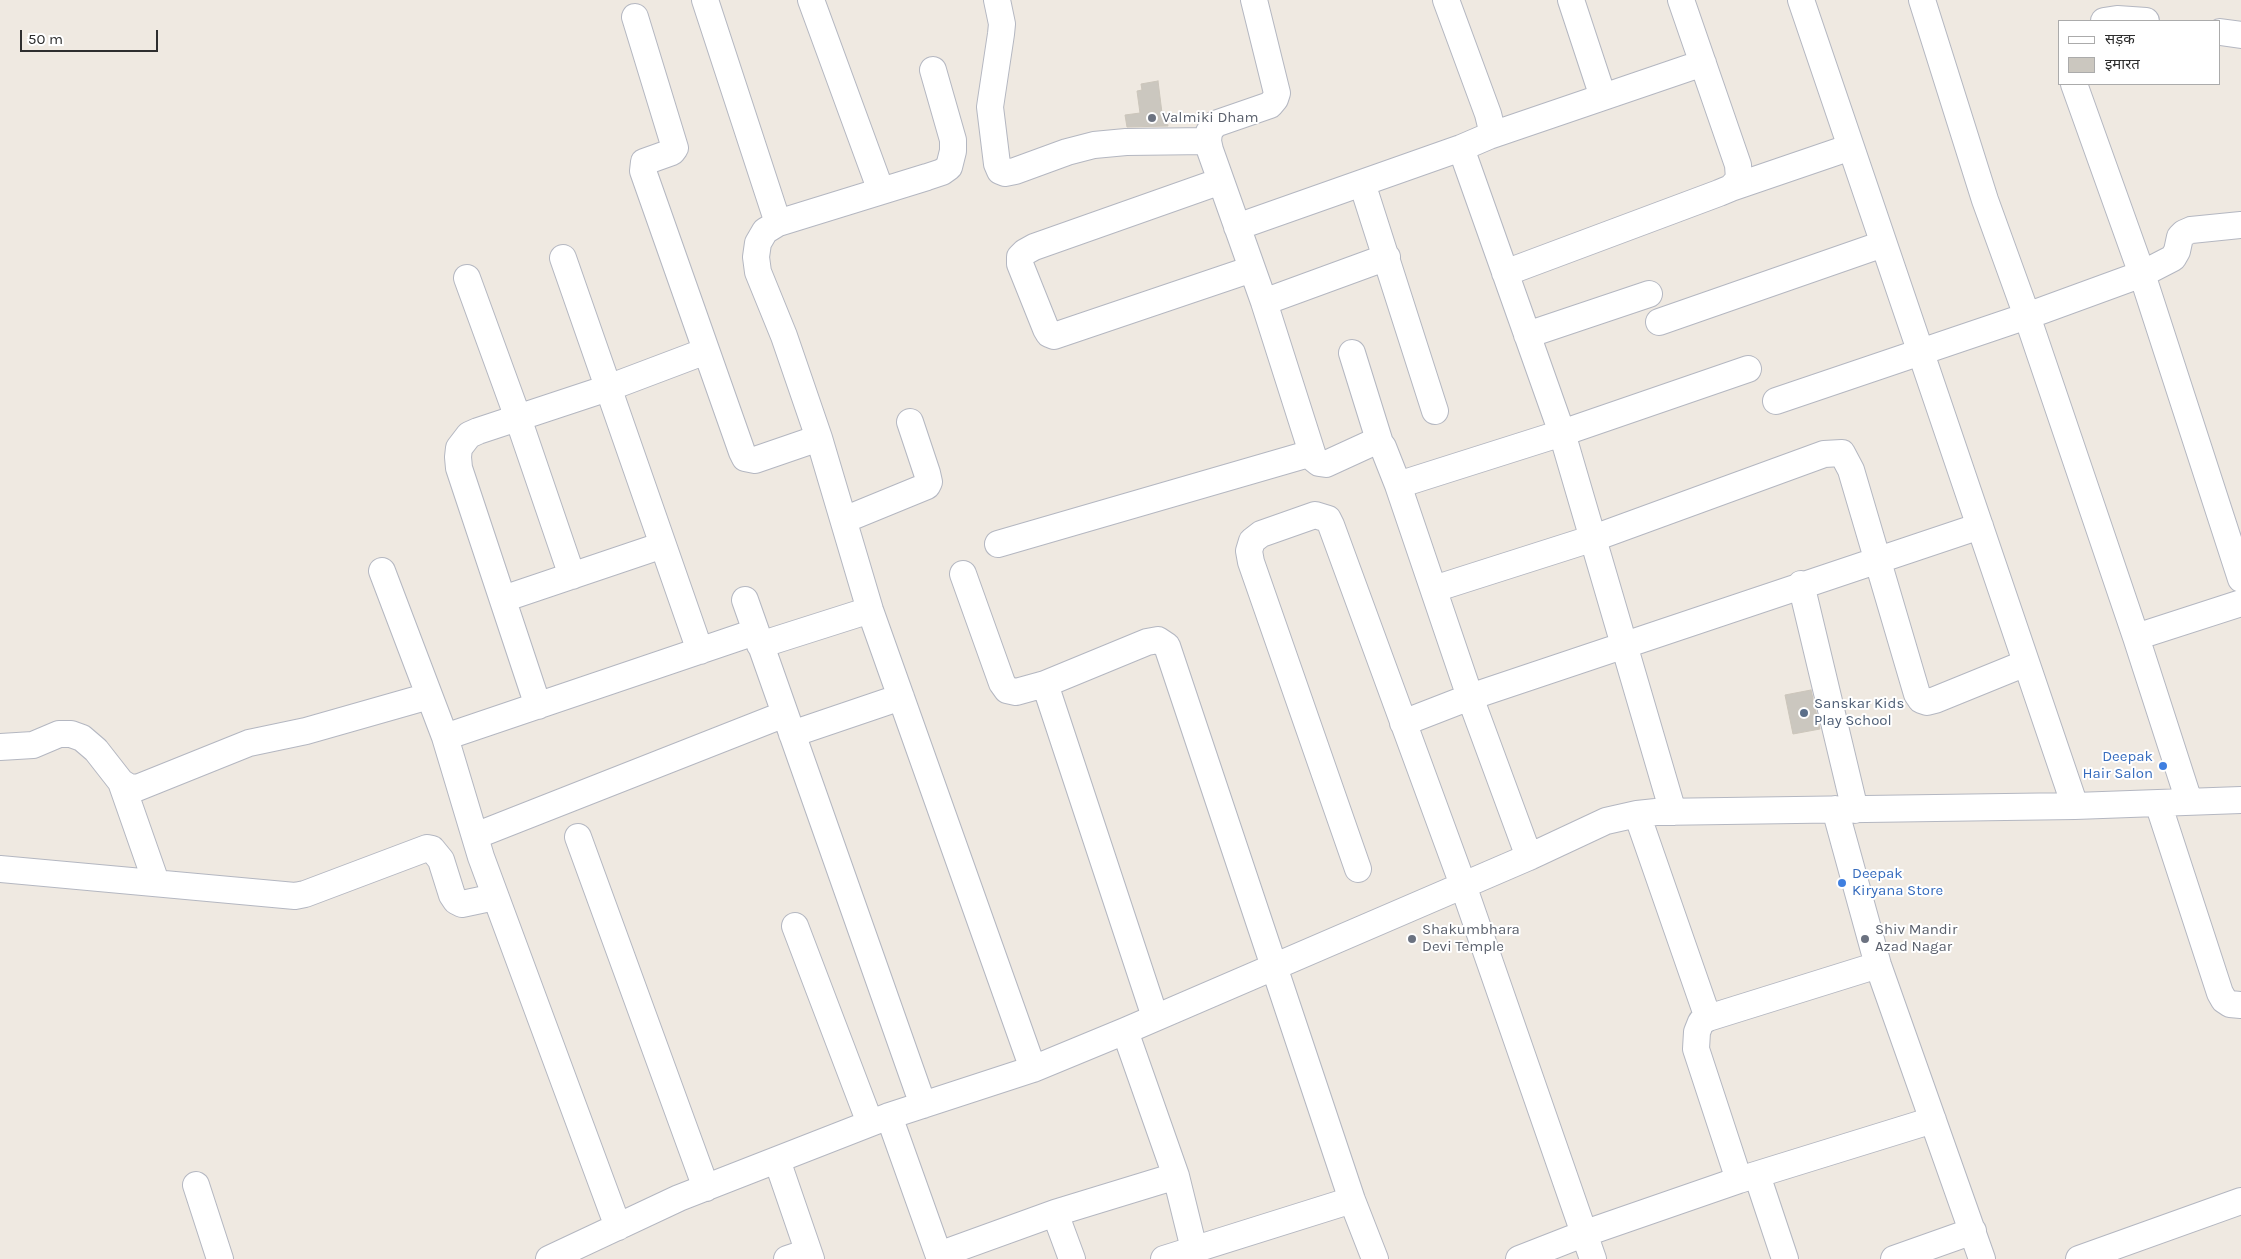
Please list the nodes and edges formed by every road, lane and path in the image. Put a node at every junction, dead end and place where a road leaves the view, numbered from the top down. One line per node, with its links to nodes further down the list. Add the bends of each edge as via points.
1 (705, 0): 27 (street)
2 (811, 0): 26 (street)
3 (997, 0): 20 (street, via 1002,24 990,107 1000,171 1014,171 1094,145)
4 (1254, 0): 20 (street, via 1277,93 1270,105 1215,124 1209,132)
5 (1446, 0): 19 (street, via 1488,114)
6 (1571, 0): 18 (street)
7 (1681, 0): 15 (street)
8 (1801, 0): 21 (street)
9 (1922, 0): 39 (street, via 1985,200)
10 (635, 17): 42 (street, via 675,148 644,162 643,171)
11 (2110, 20): 12 (street)
12 (2132, 20)
13 (2221, 32): 14 (street)
14 (2241, 35)
15 (1702, 63): 18 (street); 25 (street, via 1738,165 1739,179)
16 (933, 70): 26 (street, via 953,140 948,167 927,178)
17 (2074, 85): 35 (street)
18 (1603, 97): 19 (street)
19 (1489, 136): 22 (street)
20 (1208, 141): 23 (street)
21 (1851, 147): 25 (street); 30 (street)
22 (1462, 148): 24 (street); 34 (street)
23 (1221, 181): 29 (street); 33 (street, via 1034,248 1025,252 1020,264 1046,329 1054,336)
24 (1362, 183): 29 (street); 31 (street)
25 (1731, 188): 34 (street)
26 (880, 191): 27 (street)
27 (778, 223): 52 (street, via 765,232 758,243 758,272)
28 (2241, 225): 35 (street, via 2184,233 2173,258)
29 (1237, 227): 33 (street)
30 (1883, 244): 40 (street); 43 (street)
31 (1387, 257): 38 (street); 48 (street)
32 (563, 258): 46 (street)
33 (1252, 269): 38 (street)
34 (1505, 273): 41 (street)
35 (2142, 274): 39 (street); 65 (street)
36 (467, 278): 49 (street)
37 (1649, 294): 41 (street)
38 (1264, 302): 54 (street)
39 (2027, 316): 43 (street); 72 (street)
40 (1659, 322)
41 (1527, 335): 51 (street)
42 (706, 351): 46 (street); 52 (street, via 745,458 755,460)
43 (1919, 351): 47 (street); 57 (street)
44 (1352, 353): 53 (street)
45 (1748, 369): 51 (street)
46 (608, 388): 49 (street); 60 (street)
47 (1776, 401)
48 (1435, 411)
49 (518, 418): 64 (street); 68 (street, via 469,435 459,448 458,457)
50 (910, 422): 56 (street, via 927,473 927,486)
51 (1562, 433): 55 (street); 58 (street)
52 (819, 438): 56 (street)
53 (1380, 443): 54 (street, via 1374,442 1326,464 1319,463); 55 (street)
54 (1312, 453): 59 (street)
55 (1398, 485): 67 (street)
56 (844, 520): 71 (street)
57 (1980, 526): 61 (street); 76 (street)
58 (1594, 538): 61 (street, via 1824,454 1842,453 1848,460); 67 (street); 74 (street)
59 (998, 544)
60 (663, 546): 64 (street); 75 (street)
61 (1877, 560): 66 (street); 76 (street, via 1921,700 1935,700)
62 (382, 571): 78 (street)
63 (963, 574): 77 (street, via 1007,690 1016,692)
64 (572, 576): 68 (street)
65 (2241, 579)
66 (1801, 584): 74 (street); 91 (street)
67 (1434, 589): 79 (street)
68 (503, 599): 81 (street)
69 (745, 600): 73 (street)
70 (2241, 603): 72 (street)
71 (870, 610): 73 (street); 80 (street)
72 (2136, 637): 88 (street)
73 (758, 638): 75 (street); 83 (street)
74 (1625, 644): 79 (street); 92 (street)
75 (700, 650): 81 (street)
76 (2026, 663): 90 (street)
77 (1045, 684): 105 (street, via 1147,642 1158,640 1167,646); 107 (street)
78 (429, 696): 84 (street); 86 (street, via 306,731 249,743 145,786 129,787)
79 (1470, 697): 82 (street); 96 (street)
80 (901, 698): 83 (street); 110 (street)
81 (538, 706): 84 (street)
82 (1403, 723): 99 (street, via 1328,519 1316,515 1261,534 1252,541 1249,551 1251,562); 101 (street)
83 (788, 724): 95 (street); 111 (street)
84 (445, 738): 95 (street)
85 (0, 747): 86 (street, via 23,747 51,736 71,734 90,742)
86 (121, 782): 100 (street)
87 (2241, 800): 88 (street)
88 (2189, 801): 89 (street)
89 (2158, 803): 90 (street); 106 (street, via 2220,993 2230,1004)
90 (2075, 806): 91 (street)
91 (1844, 809): 92 (street); 104 (street)
92 (1673, 812): 93 (street)
93 (1637, 814): 96 (street, via 1606,821); 108 (street)
94 (578, 838): 118 (street)
95 (476, 841): 97 (street); 102 (street)
96 (1529, 857): 101 (street)
97 (448, 866): 100 (street, via 432,849 421,849 295,896); 102 (street, via 452,895 456,901 462,904)
98 (0, 869): 100 (street)
99 (1358, 869)
100 (156, 882)
101 (1463, 885): 105 (street); 124 (street)
102 (492, 898): 122 (street)
103 (795, 926): 112 (street)
104 (1878, 965): 108 (street); 113 (street)
105 (1273, 966): 107 (street); 119 (street)
106 (2241, 1005)
107 (1154, 1017): 109 (street)
108 (1708, 1018): 116 (street, via 1697,1032 1696,1050)
109 (1125, 1031): 110 (street); 115 (street)
110 (1032, 1069): 111 (street)
111 (923, 1105): 112 (street)
112 (880, 1120): 114 (street); 127 (street)
113 (1933, 1120): 116 (street); 123 (street)
114 (777, 1160): 118 (street); 126 (street)
115 (1176, 1176): 121 (street); 125 (street)
116 (1748, 1178): 124 (street); 135 (street)
117 (196, 1185): 128 (street)
118 (706, 1188): 122 (street)
119 (1352, 1200): 125 (street); 132 (street)
120 (2241, 1201): 138 (street)
121 (1055, 1214): 127 (street); 130 (street)
122 (618, 1227): 129 (street)
123 (1972, 1231): 136 (street); 137 (street)
124 (1584, 1234): 133 (street); 134 (street)
125 (1194, 1249): 131 (street)
126 (802, 1257)
127 (940, 1257)
128 (220, 1259)
129 (550, 1259)
130 (1072, 1259)
131 (1164, 1259)
132 (1375, 1259)
133 (1519, 1259)
134 (1594, 1259)
135 (1785, 1259)
136 (1894, 1259)
137 (1982, 1259)
138 (2079, 1259)

